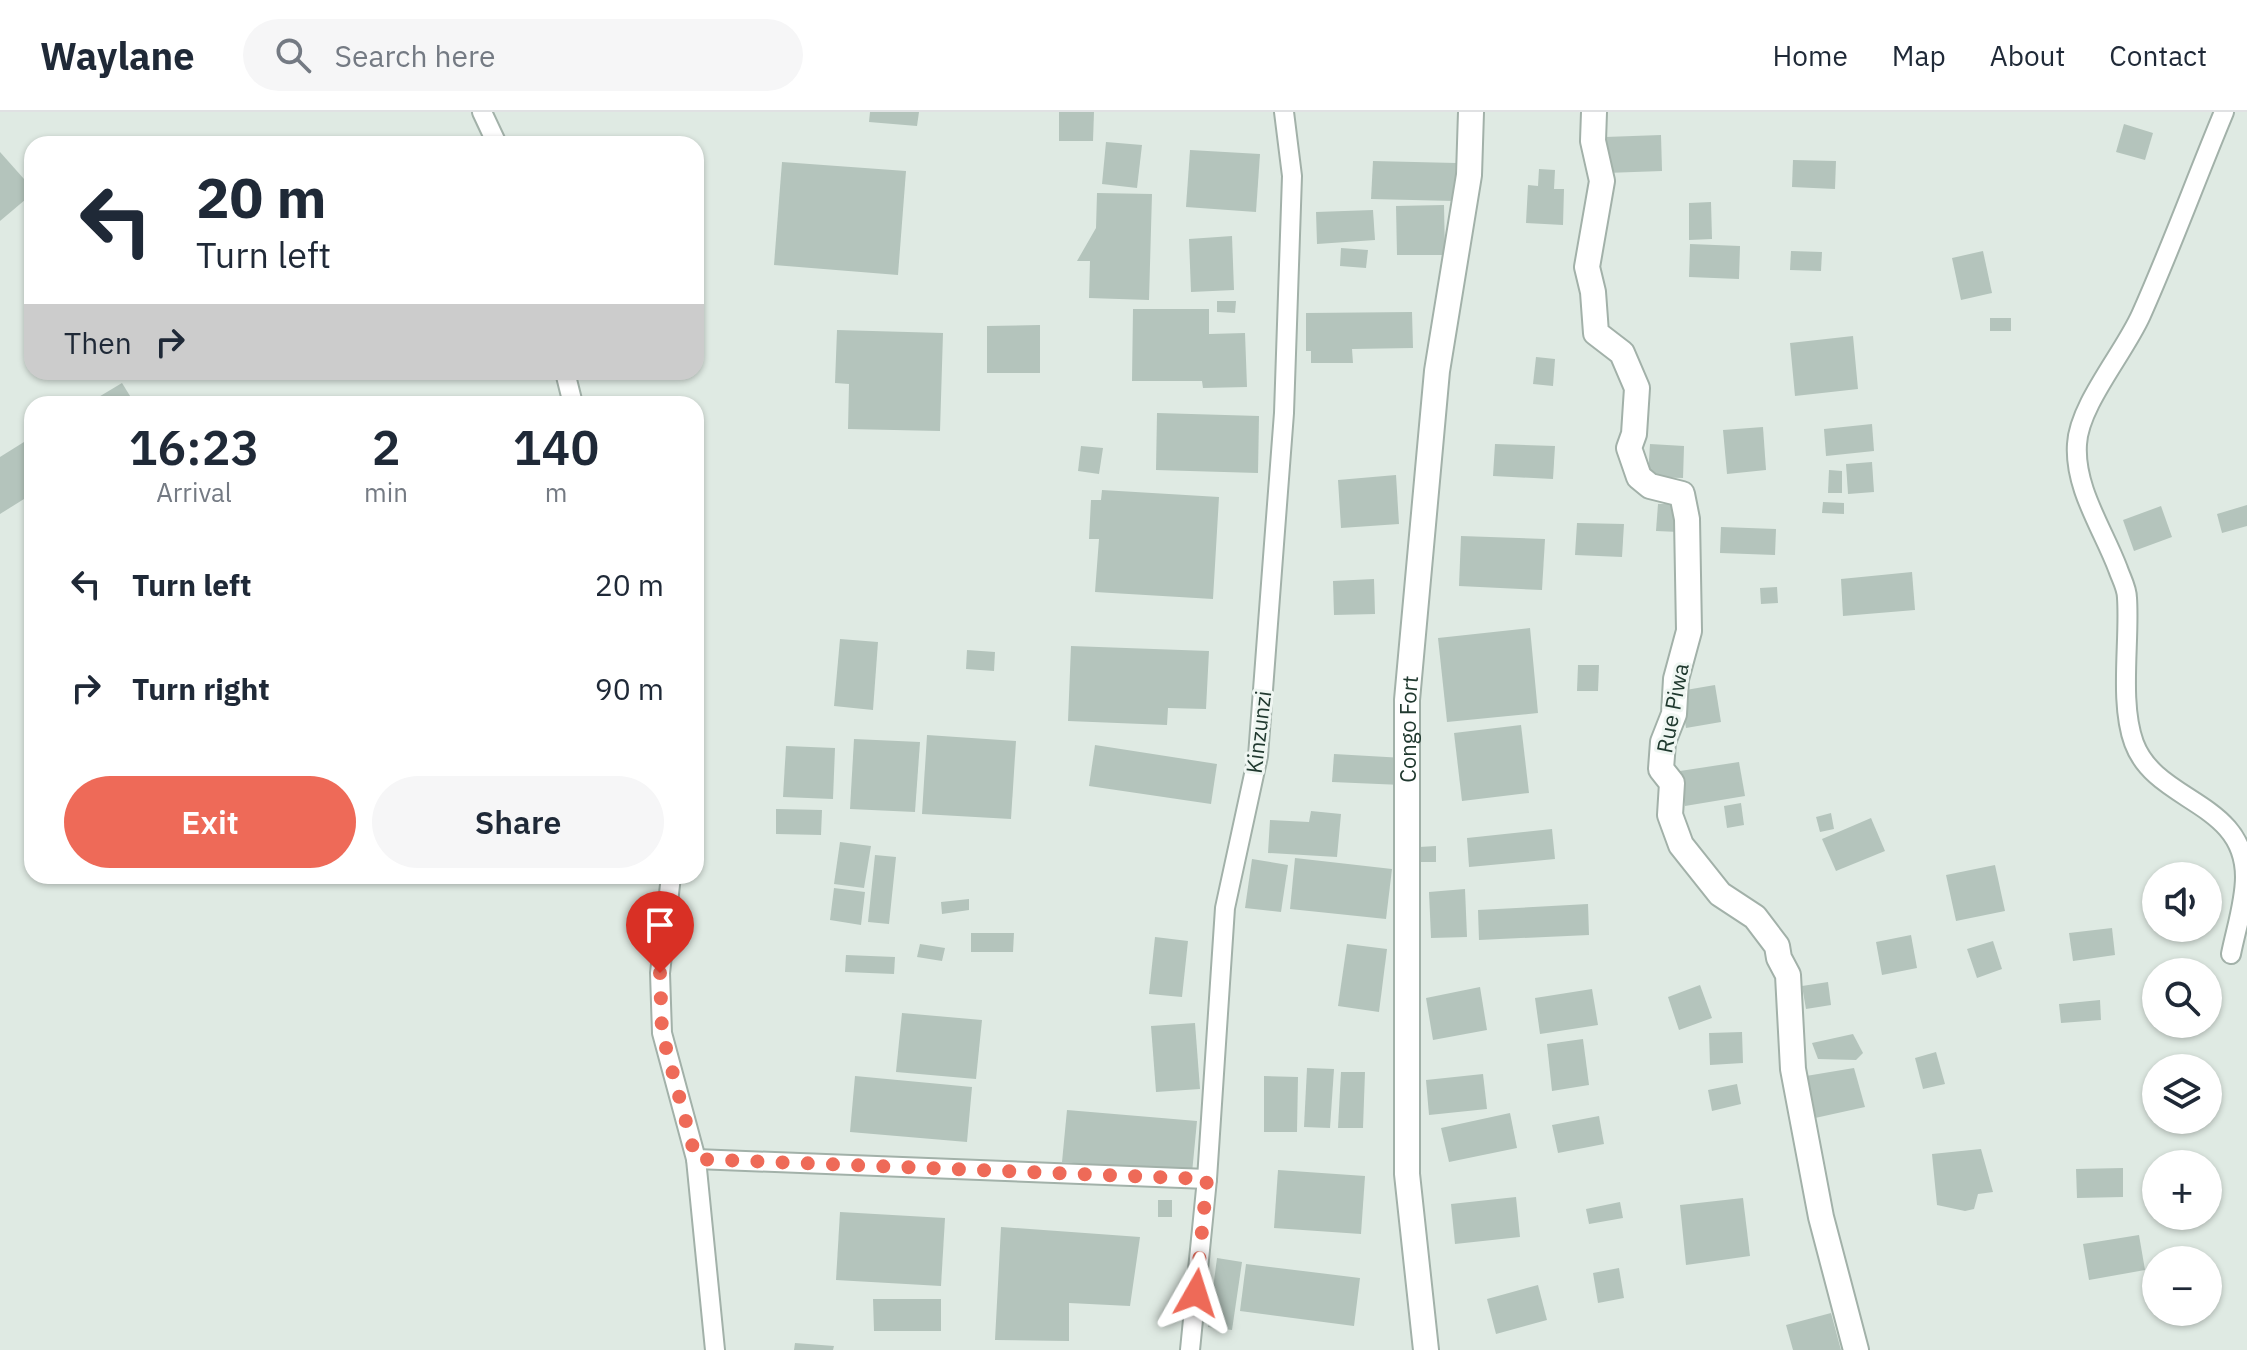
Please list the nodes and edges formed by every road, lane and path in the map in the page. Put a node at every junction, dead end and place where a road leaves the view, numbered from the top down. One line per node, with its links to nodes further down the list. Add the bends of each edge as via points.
1 (482, 112): 6 (lane)
2 (1284, 112): 10 (lane, Kinzunzi, via 1292,176 1283,428 1258,756 1225,908)
3 (1471, 112): 13 (street, Congo Fort, via 1469,175 1437,371 1407,700 1407,1174)
4 (1594, 112): 14 (street, Rue Piwa, via 1593,141 1602,181 1587,267 1596,333 1622,353 1637,388 1629,448 1639,477 1650,486 1682,494 1687,519 1689,631 1661,756 1661,769 1672,783 1670,815 1681,845 1720,894 1755,917 1777,946 1788,975 1793,1069 1821,1217)
5 (2224, 112): 8 (lane, via 2142,313 2087,407 2076,442 2079,482 2127,594 2128,718 2134,743 2156,776 2224,822 2238,846 2245,873)
6 (493, 136)
7 (670, 884): 9 (lane, via 660,973 662,1033)
8 (2231, 954)
9 (696, 1159): 10 (lane); 11 (lane)
10 (1207, 1179): 12 (lane, Kinzunzi)
11 (715, 1350)
12 (1190, 1350)
13 (1426, 1350)
14 (1856, 1350)

